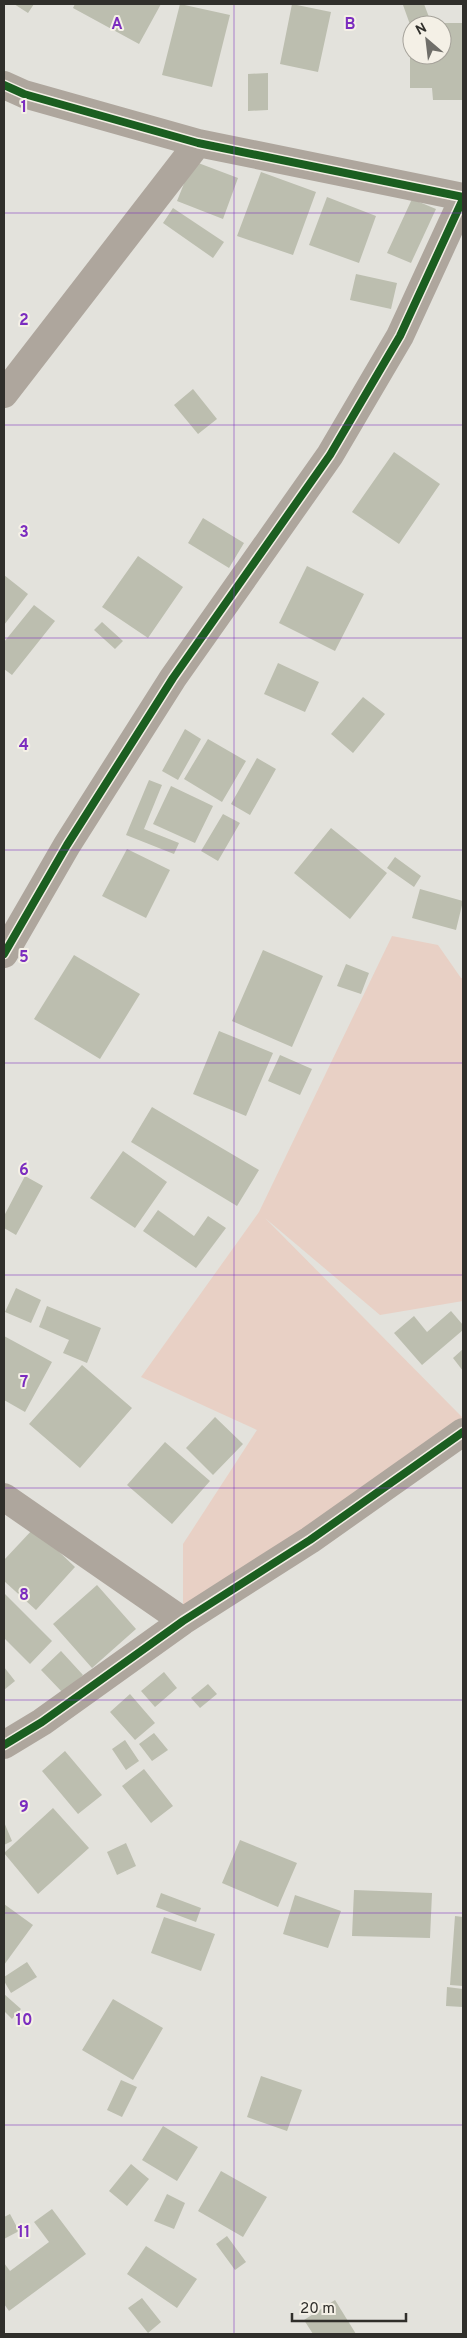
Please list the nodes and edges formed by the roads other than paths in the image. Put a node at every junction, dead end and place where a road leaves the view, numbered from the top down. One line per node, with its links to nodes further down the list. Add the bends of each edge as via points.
1 (4, 85): 2 (street, via 24,94)
2 (198, 143): 3 (street); 4 (street)
3 (463, 198): 5 (street, via 400,336 330,455 173,678 67,845)
4 (4, 394)
5 (4, 954)
6 (463, 1432): 8 (street, via 310,1540)
7 (4, 1497): 8 (street)
8 (183, 1621): 9 (street, via 42,1722)
9 (4, 1744)

